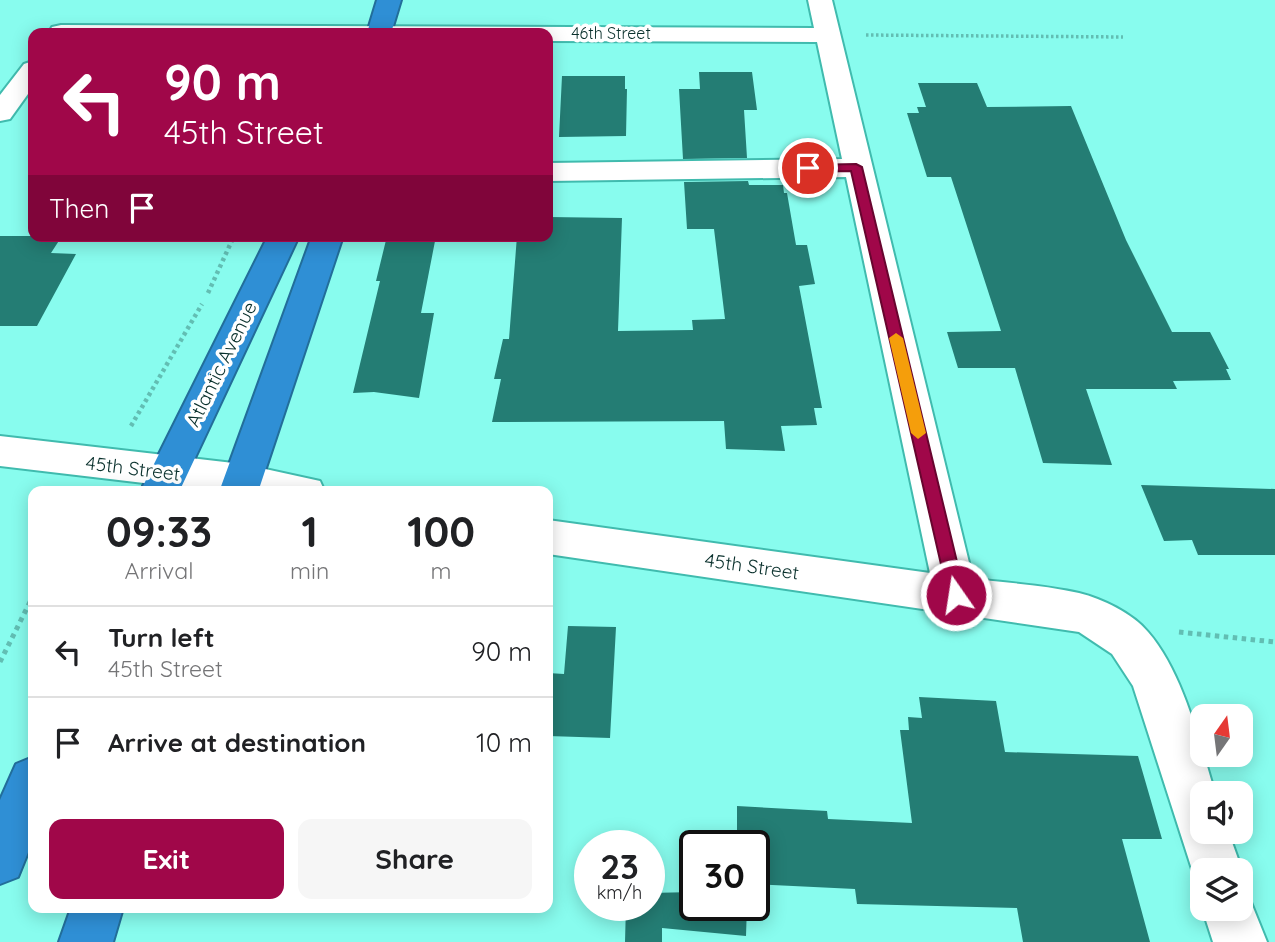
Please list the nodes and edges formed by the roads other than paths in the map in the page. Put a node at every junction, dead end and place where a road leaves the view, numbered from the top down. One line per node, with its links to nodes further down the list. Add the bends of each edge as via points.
1 (389, 0): 5 (highway)
2 (820, 0): 7 (street)
3 (76, 10): 4 (street)
4 (63, 28)
5 (381, 28)
6 (553, 34): 7 (street, 46th Street)
7 (826, 35): 10 (street)
8 (28, 75): 9 (street)
9 (0, 113)
10 (856, 167): 11 (street); 18 (street)
11 (553, 172)
12 (281, 242): 15 (highway, Atlantic Avenue)
13 (326, 242): 16 (highway)
14 (0, 451): 15 (street, 45th Street, via 106,465)
15 (163, 482): 16 (street, 45th Street)
16 (240, 486)
17 (553, 538): 18 (street, 45th Street)
18 (956, 595): 19 (street, 45th Street, via 1079,612 1109,624 1134,647 1151,674)
19 (1190, 791)
20 (28, 793): 21 (highway)
21 (0, 859)
22 (95, 913): 24 (highway)
23 (1233, 921): 25 (street)
24 (86, 942)
25 (1240, 942)

